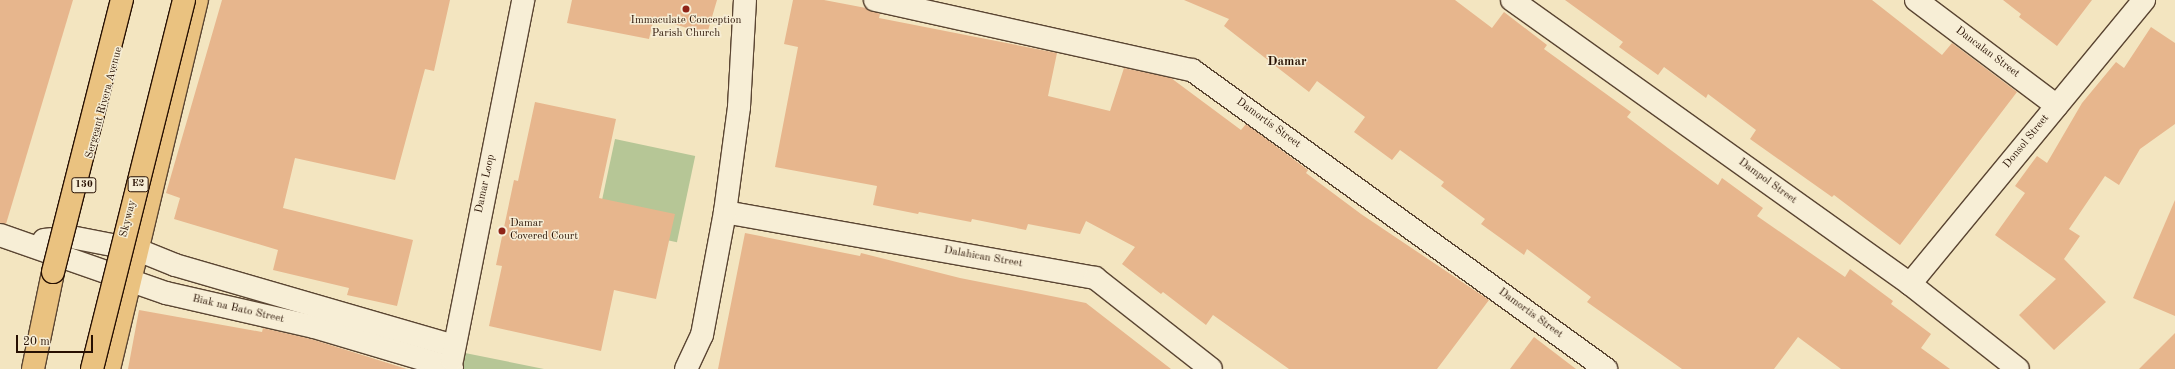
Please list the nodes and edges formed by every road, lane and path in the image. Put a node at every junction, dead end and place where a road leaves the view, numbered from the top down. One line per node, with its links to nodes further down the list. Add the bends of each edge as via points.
1 (122, 0): 22 (main road, bridge, via 53,272)
2 (132, 0): 14 (main road, Sergeant Rivera Avenue / 130)
3 (184, 0): 24 (main road, Skyway / E2, bridge)
4 (197, 0): 16 (main road)
5 (523, 0): 20 (street, Damar Loop)
6 (745, 0): 12 (street, via 739,107)
7 (875, 0): 28 (street, Damortis Street, via 1192,70)
8 (1512, 0): 19 (street, Dampol Street)
9 (1916, 0): 11 (street, Dancalan Street)
10 (2144, 0): 11 (street, Donsol Street)
11 (2057, 106): 19 (street, Donsol Street)
12 (726, 212): 26 (street, via 702,335); 27 (street, Dalahican Street, via 1095,278)
13 (0, 235): 15 (street, Biak na Bato Street)
14 (71, 237): 15 (street, Biak na Bato Street); 16 (street, Biak na Bato Street); 17 (main road, Sergeant Rivera Avenue / 130)
15 (27, 243): 17 (street, Biak na Bato Street)
16 (138, 250): 18 (main road); 20 (street, Biak na Bato Street, via 175,265)
17 (65, 259): 18 (street, Biak na Bato Street); 23 (main road, Sergeant Rivera Avenue / 130)
18 (130, 280): 21 (street, Biak na Bato Street, via 166,293 314,327); 25 (main road)
19 (1910, 284): 29 (street, Dampol Street)
20 (453, 346): 21 (street, Damar Loop)
21 (451, 368)
22 (33, 369)
23 (36, 369)
24 (92, 369)
25 (109, 369)
26 (686, 369)
27 (1211, 369)
28 (1606, 369)
29 (2018, 369)

